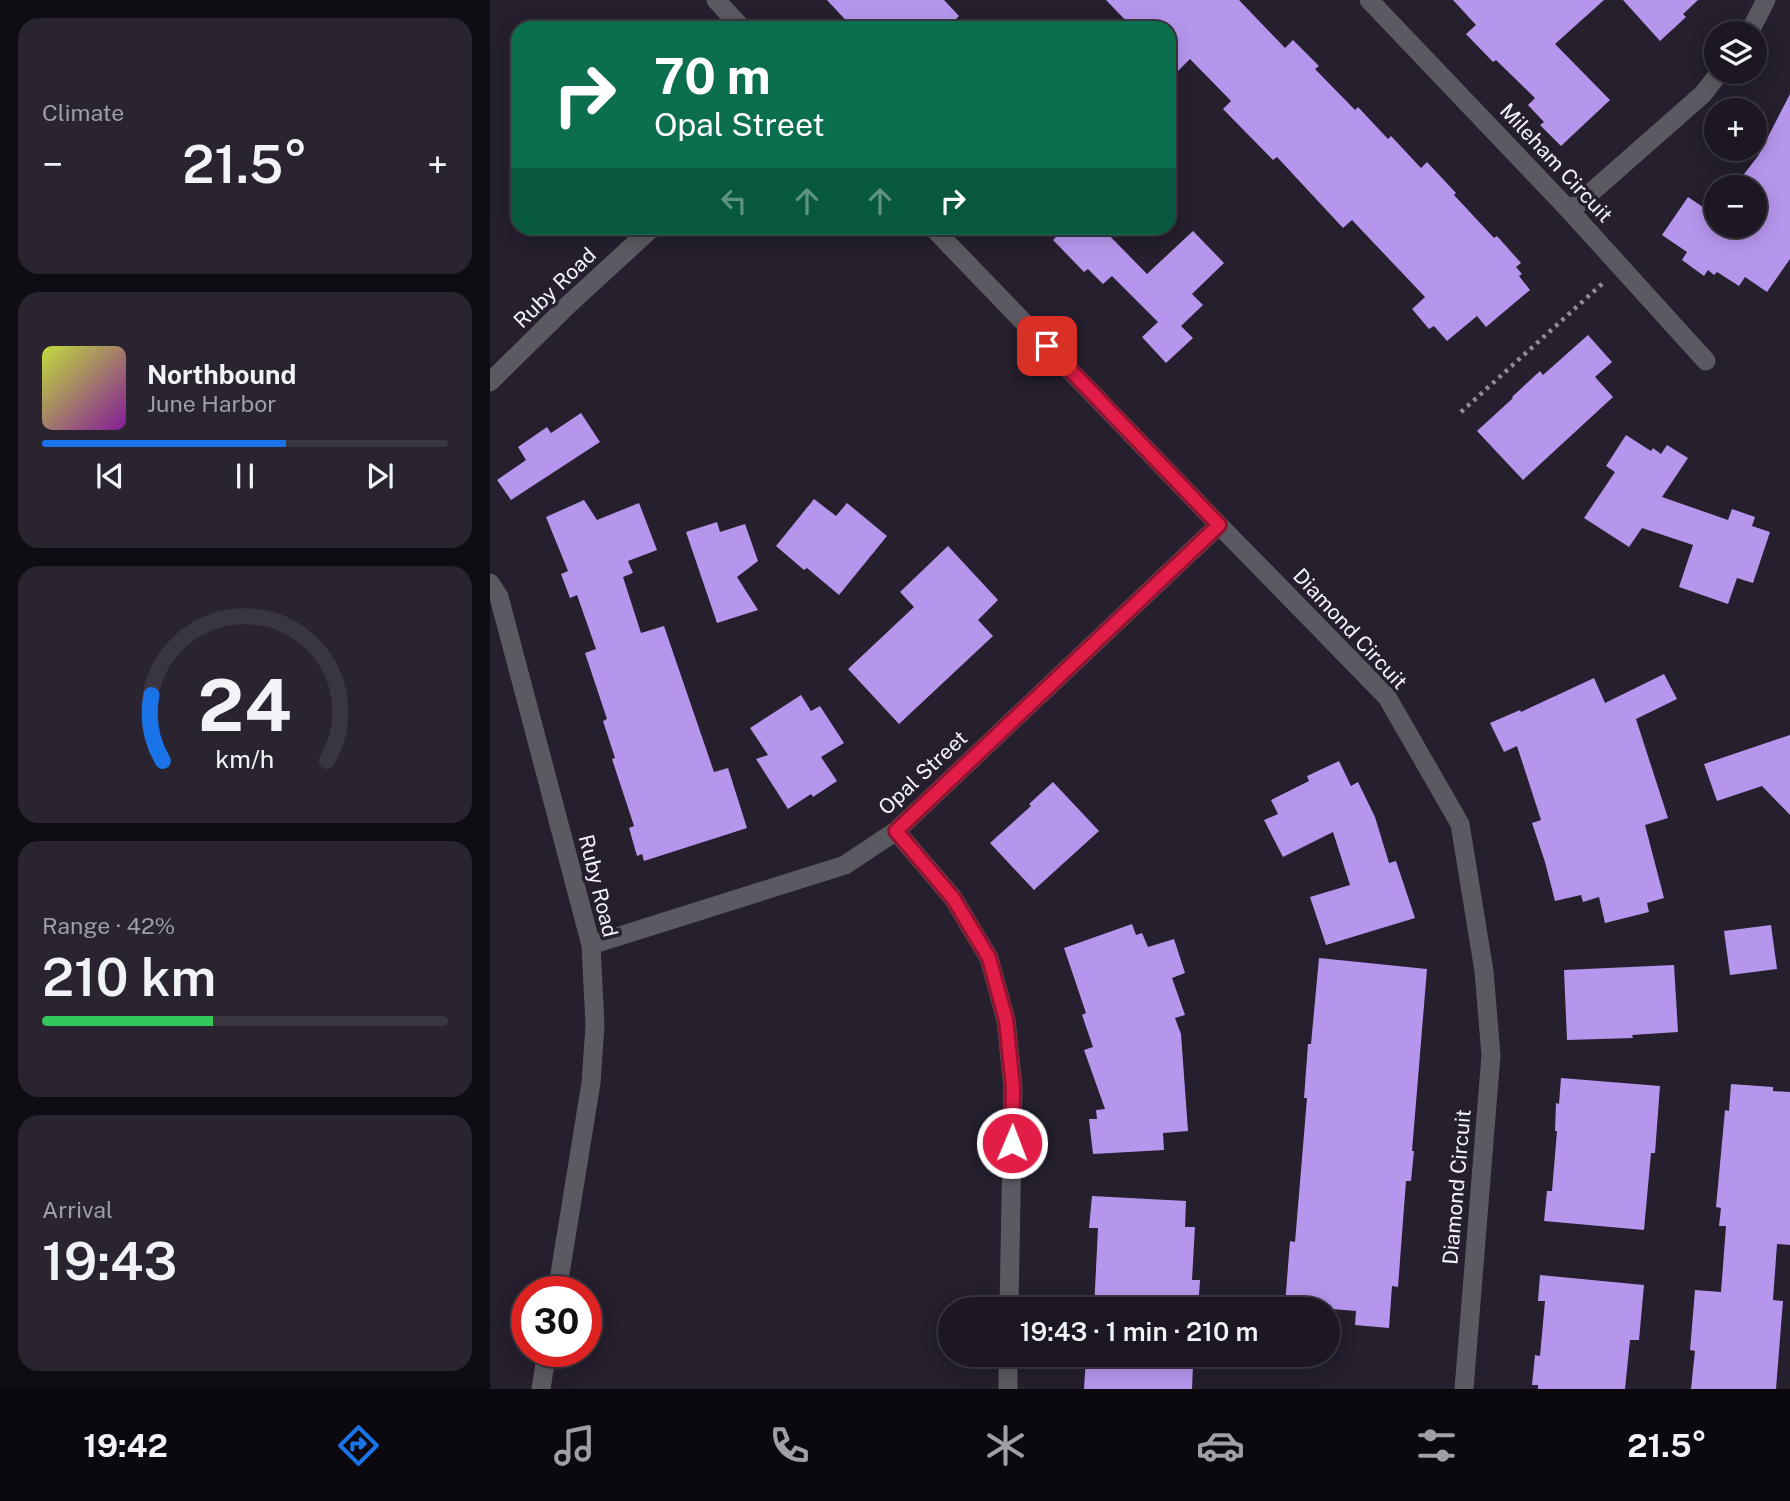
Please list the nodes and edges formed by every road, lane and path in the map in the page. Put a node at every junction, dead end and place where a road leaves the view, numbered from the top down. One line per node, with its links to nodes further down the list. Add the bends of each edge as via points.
1 (716, 0): 4 (street)
2 (1369, 0): 7 (street, Mileham Circuit)
3 (1766, 0): 5 (street)
4 (736, 21)
5 (1755, 21)
6 (1711, 84): 7 (street)
7 (1570, 211): 10 (street, Mileham Circuit)
8 (644, 235): 12 (street, Ruby Road)
9 (940, 235): 14 (street, Diamond Circuit)
10 (1621, 267): 11 (street, Mileham Circuit); 13 (path)
11 (1706, 361)
12 (490, 382)
13 (1461, 412)
14 (1219, 525): 16 (street, Opal Street); 24 (street, Diamond Circuit, via 1387,697 1460,824 1484,971 1491,1055)
15 (490, 583): 17 (street, Ruby Road, via 499,597)
16 (896, 831): 17 (street, Opal Street, via 845,865); 19 (street, via 953,898 989,958 1006,1020 1013,1088)
17 (592, 945): 18 (street, Ruby Road, via 591,1083)
18 (560, 1276)
19 (1009, 1297)
20 (544, 1367): 22 (street)
21 (1009, 1367): 23 (street)
22 (541, 1389)
23 (1008, 1389)
24 (1464, 1389)

